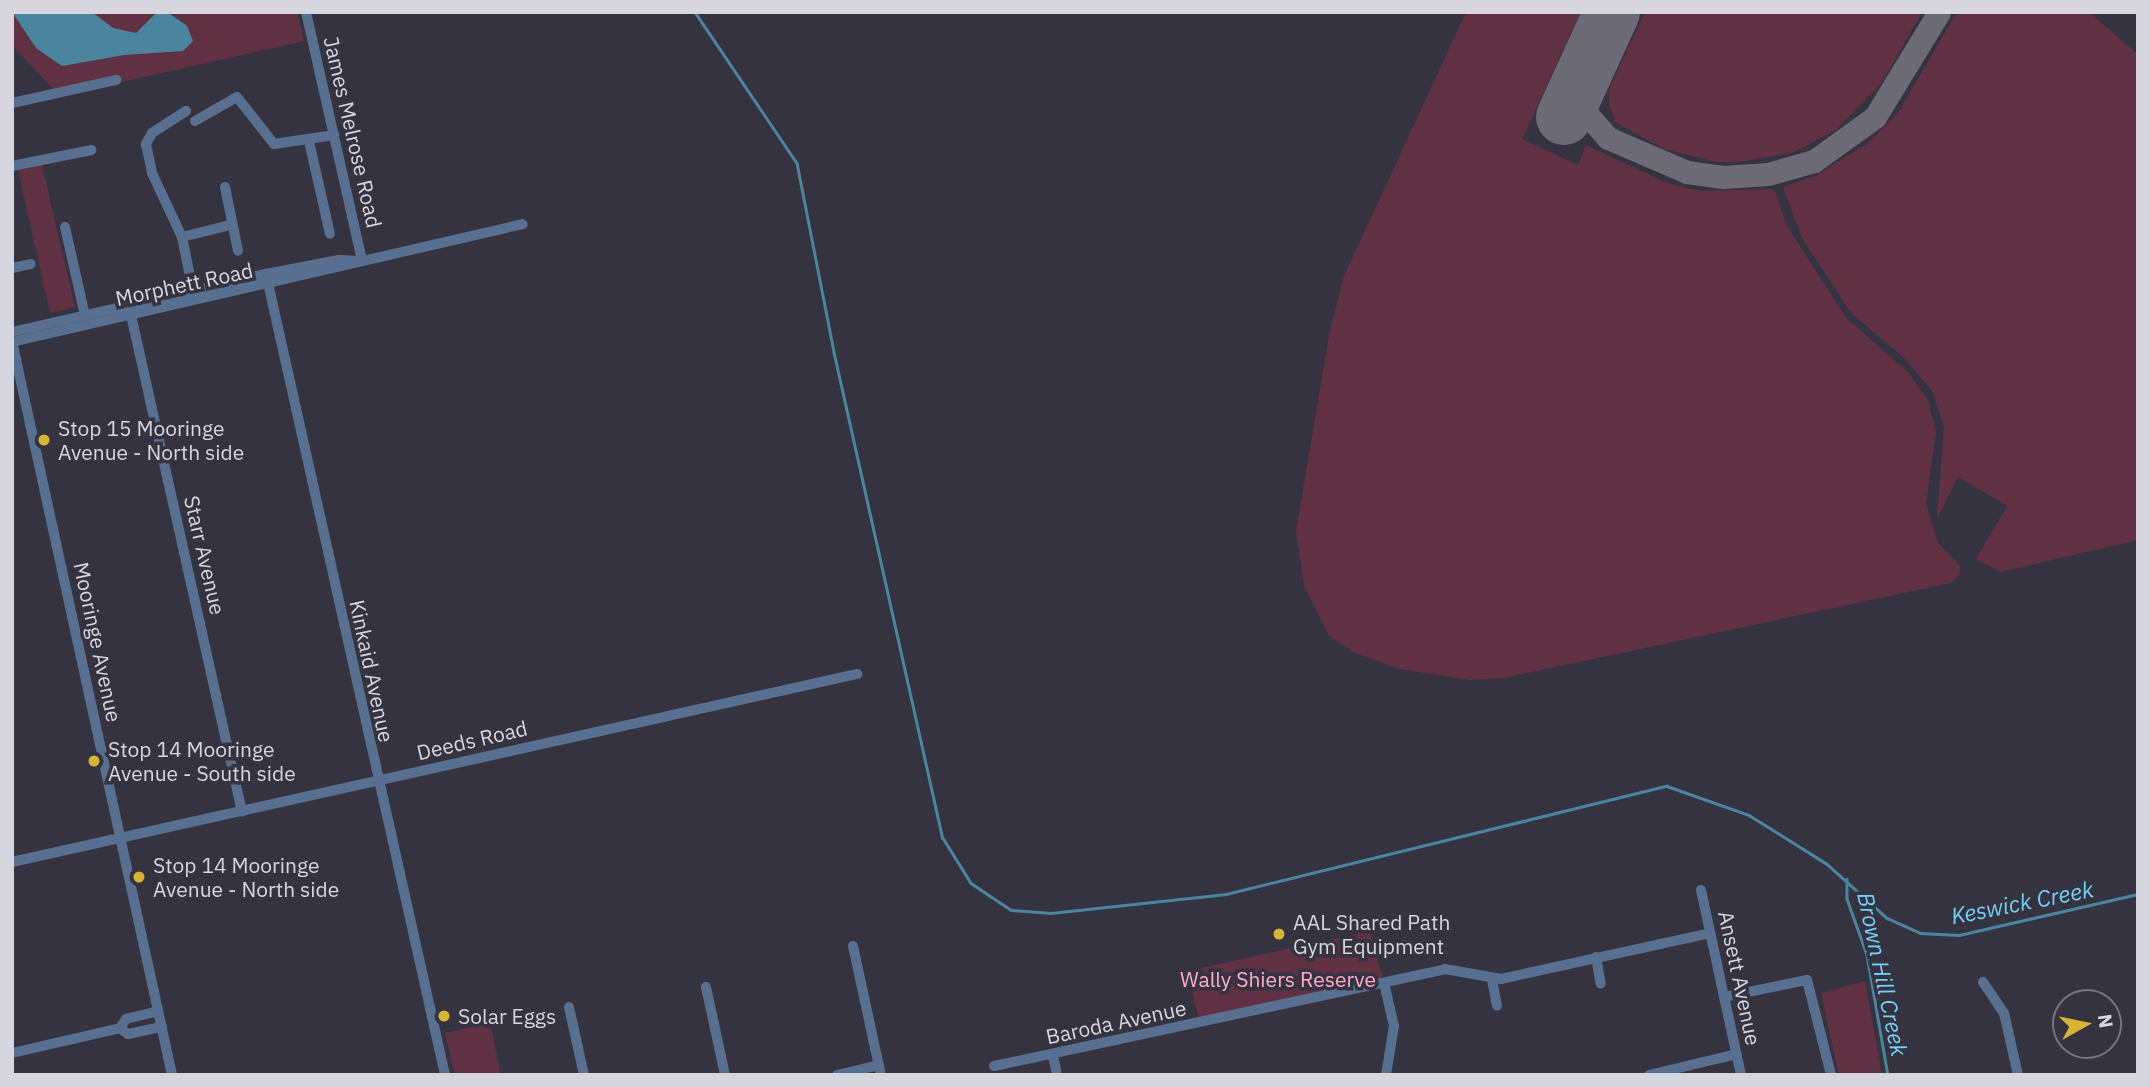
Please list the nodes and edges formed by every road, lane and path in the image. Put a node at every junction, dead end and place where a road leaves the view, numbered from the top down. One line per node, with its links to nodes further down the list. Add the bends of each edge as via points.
1 (306, 12): 6 (street, James Melrose Road)
2 (116, 80): 3 (street)
3 (12, 103)
4 (186, 111): 15 (street, via 152,133 146,145 152,173)
5 (195, 121): 7 (street, via 237,97 274,144)
6 (334, 135): 7 (street); 17 (street, James Melrose Road)
7 (309, 141): 14 (street)
8 (91, 150): 9 (street)
9 (12, 166)
10 (225, 187): 12 (street)
11 (523, 224): 17 (street, Morphett Road)
12 (230, 225): 15 (street); 16 (street)
13 (65, 227): 23 (street)
14 (330, 234)
15 (182, 237): 21 (street)
16 (238, 251)
17 (362, 261): 20 (street, Morphett Road)
18 (31, 264): 19 (street)
19 (12, 268)
20 (267, 280): 21 (street, Morphett Road); 22 (street, Morphett Road); 29 (street, Kinkaid Avenue)
21 (193, 291): 22 (street, Morphett Road)
22 (130, 311): 23 (street, Morphett Road); 25 (street, Morphett Road); 30 (street, Starr Avenue)
23 (85, 316): 24 (street, Morphett Road)
24 (12, 332)
25 (12, 342): 27 (street, Mooringe Avenue)
26 (12, 370): 27 (street)
27 (26, 406): 31 (street, Mooringe Avenue)
28 (858, 674): 29 (street, Deeds Road)
29 (377, 781): 30 (street, Deeds Road); 54 (street, Kinkaid Avenue)
30 (242, 812): 31 (street, Deeds Road)
31 (121, 838): 32 (street, Deeds Road); 45 (street, Mooringe Avenue)
32 (12, 862)
33 (1701, 890): 34 (street, Ansett Avenue)
34 (1710, 933): 36 (street, Baroda Avenue); 42 (street, Ansett Avenue)
35 (853, 946): 52 (street)
36 (1596, 957): 37 (street, Baroda Avenue); 40 (street)
37 (1492, 980): 39 (street, Baroda Avenue, via 1446,969); 43 (street)
38 (1983, 982): 63 (street, via 2004,1013)
39 (1384, 983): 50 (street, Baroda Avenue); 59 (street, via 1395,1042)
40 (1601, 984)
41 (706, 987): 56 (street)
42 (1724, 997): 49 (street, Ansett Avenue); 62 (street, via 1807,980)
43 (1497, 1006)
44 (569, 1007): 55 (street)
45 (158, 1011): 46 (street, Mooringe Avenue); 47 (street, via 126,1019)
46 (162, 1027): 47 (street, via 128,1034); 53 (street, Mooringe Avenue)
47 (120, 1028): 48 (street)
48 (12, 1053)
49 (1737, 1054): 60 (street); 61 (street, Ansett Avenue)
50 (1053, 1056): 51 (street, Baroda Avenue); 58 (street)
51 (994, 1066)
52 (880, 1070): 57 (street)
53 (172, 1075)
54 (445, 1075)
55 (584, 1075)
56 (725, 1075)
57 (837, 1075)
58 (1057, 1075)
59 (1386, 1075)
60 (1649, 1075)
61 (1741, 1075)
62 (1831, 1075)
63 (2018, 1075)

